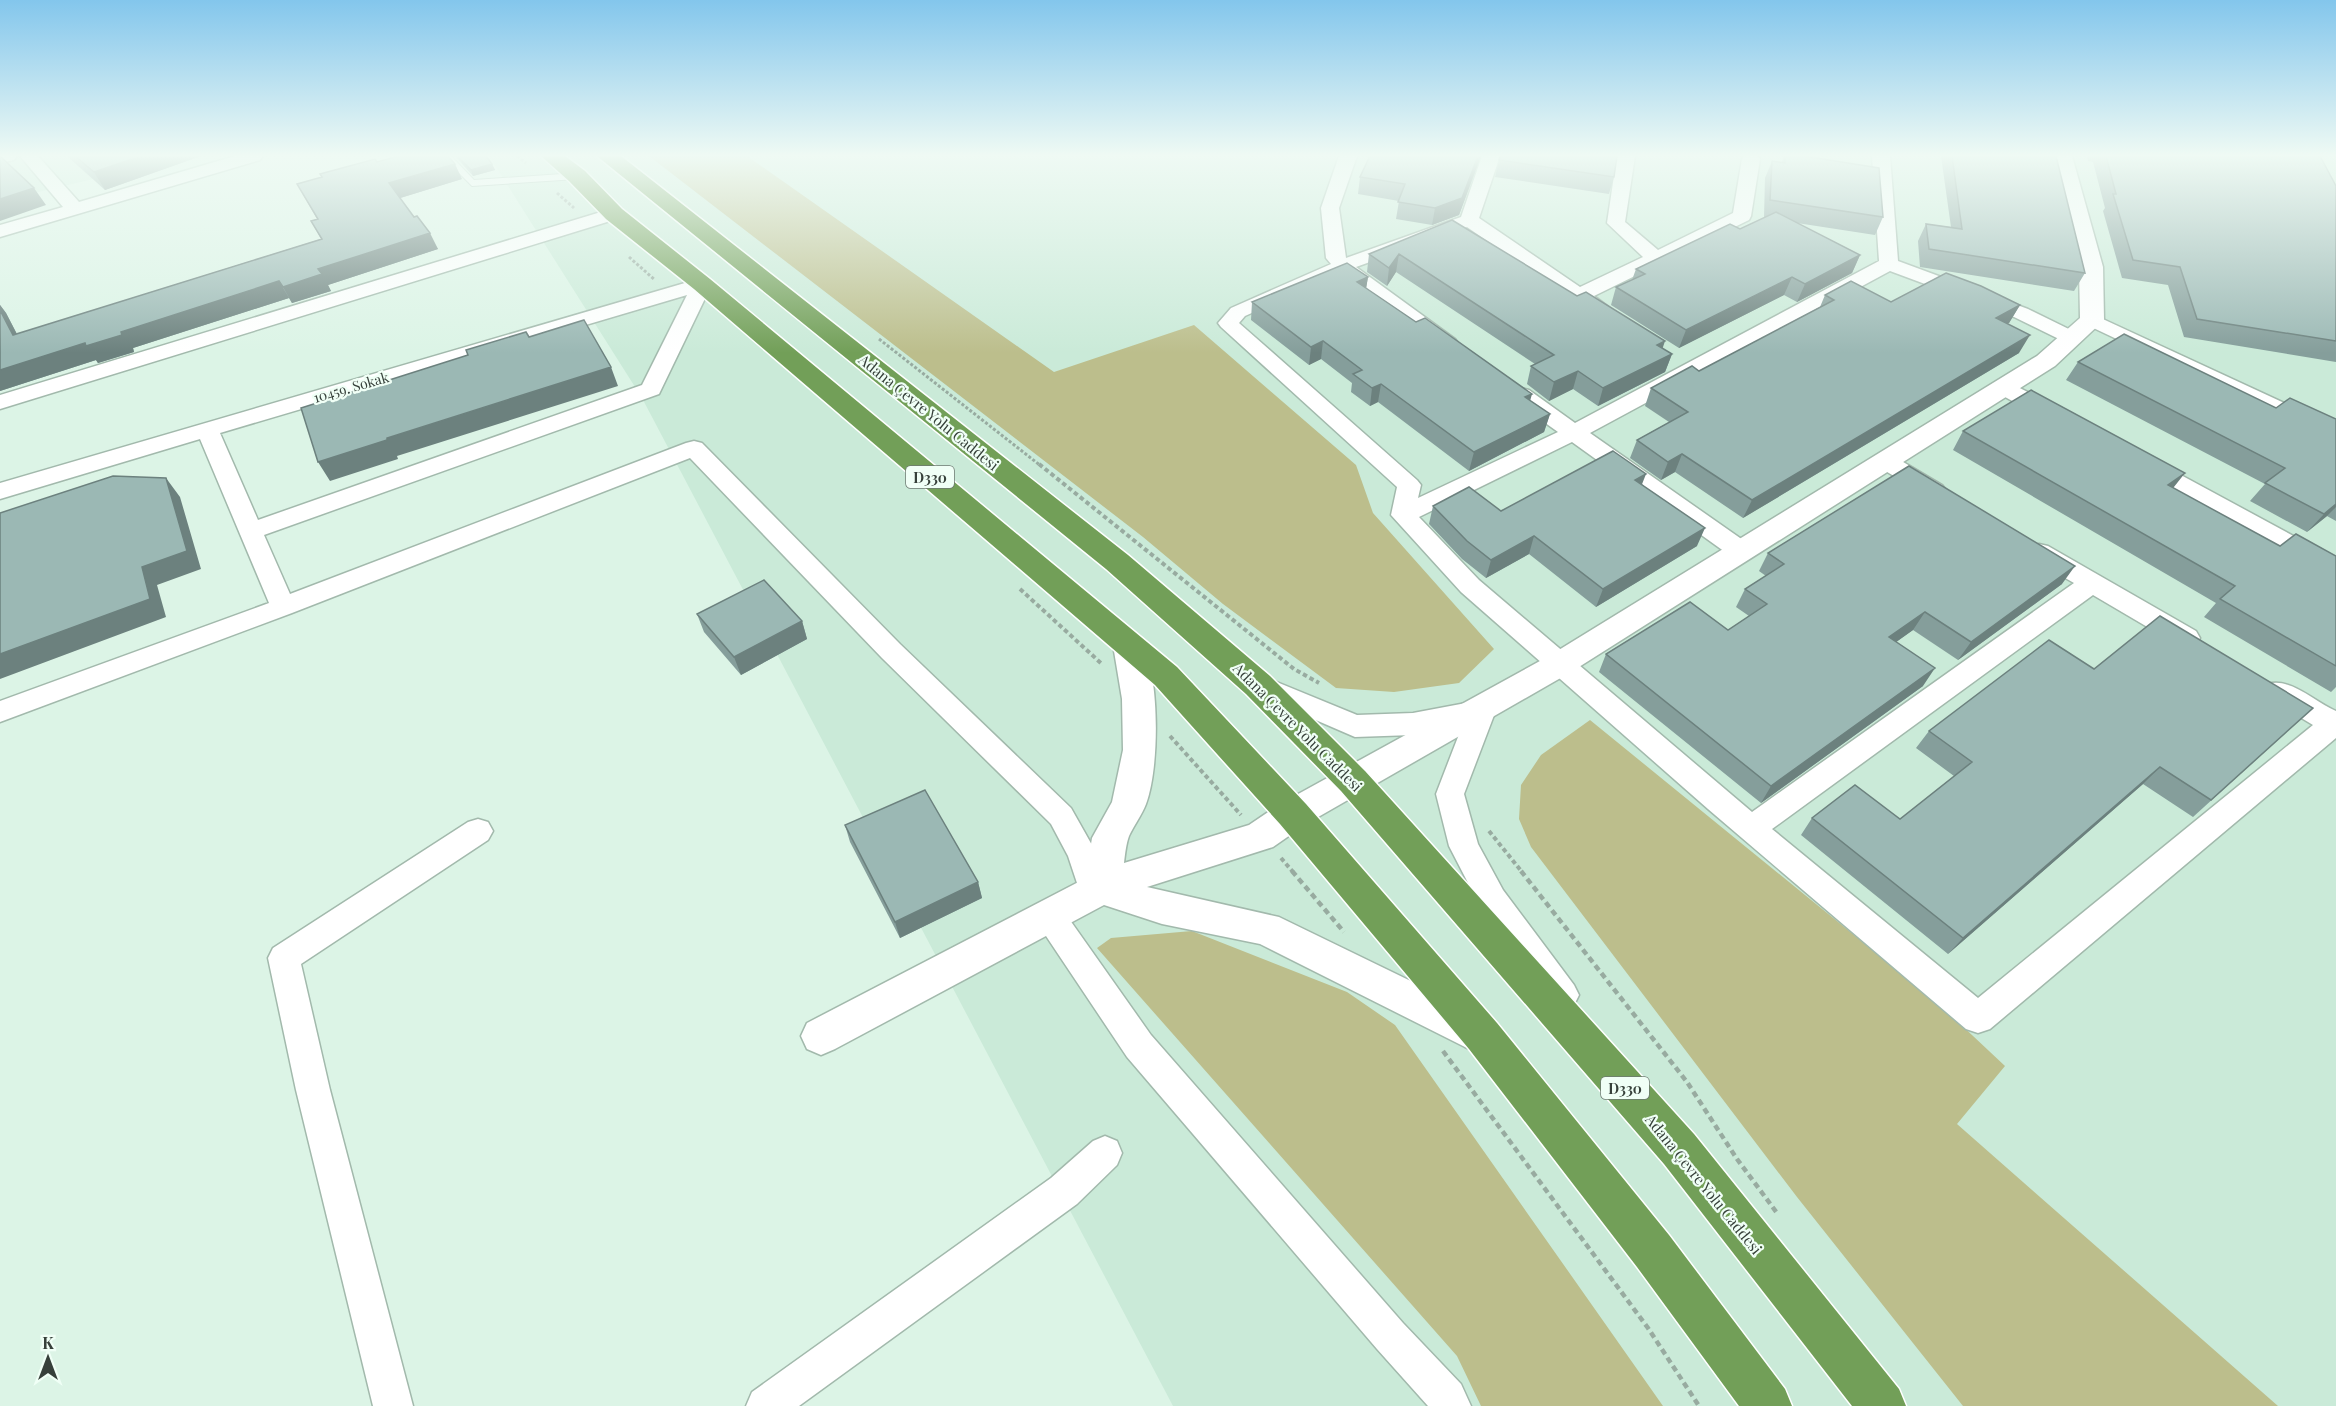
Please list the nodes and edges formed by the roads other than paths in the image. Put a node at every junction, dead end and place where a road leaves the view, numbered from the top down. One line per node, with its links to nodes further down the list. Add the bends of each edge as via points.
1 (32, 222): 12 (street)
2 (589, 222): 25 (street)
3 (624, 222): 16 (highway, D330)
4 (690, 222): 45 (highway, Adana Çevre Yolu Caddesi / D330, via 1117,562)
5 (1332, 222): 15 (street, via 1336,258)
6 (1465, 222): 15 (street)
7 (1471, 222): 17 (street)
8 (1616, 222): 13 (street)
9 (1731, 222): 13 (street)
10 (1886, 222): 14 (street)
11 (2079, 222): 19 (street, via 2091,267)
12 (0, 231)
13 (1656, 258): 17 (street)
14 (1889, 264): 19 (street, via 2021,313); 22 (street)
15 (1342, 266): 20 (street); 34 (street, via 1239,312 1228,323 1409,485)
16 (702, 284): 27 (street, 10459. Sokak); 35 (street, via 651,390); 41 (highway, D330)
17 (1577, 296): 18 (street)
18 (1626, 326)
19 (2082, 329): 24 (street, via 2046,361); 29 (street)
20 (1467, 356)
21 (1674, 356): 22 (street)
22 (1694, 369): 28 (street)
23 (1506, 384): 28 (street)
24 (2004, 387): 26 (street); 31 (street)
25 (0, 402)
26 (2077, 427)
27 (207, 429): 32 (street, 10459. Sokak); 35 (street)
28 (1573, 433): 34 (street); 37 (street)
29 (2336, 435)
30 (2128, 456): 38 (street)
31 (1885, 461): 33 (street); 37 (street)
32 (0, 491)
33 (1954, 502)
34 (1403, 515): 43 (street, via 1470,586)
35 (250, 531): 40 (street)
36 (2023, 542): 39 (street)
37 (1741, 551): 43 (street)
38 (2336, 570)
39 (2092, 583): 42 (street); 51 (street)
40 (283, 607): 47 (street); 53 (street, via 694,448 891,651 1061,816)
41 (1129, 645): 50 (highway, D330, via 1166,676); 53 (street, via 1138,699 1140,750 1129,803 1110,838)
42 (2203, 647)
43 (1560, 664): 46 (street); 51 (street)
44 (2253, 677): 48 (street)
45 (1258, 685): 46 (street, via 1355,726 1413,724); 49 (highway, Adana Çevre Yolu Caddesi / D330)
46 (1482, 710): 49 (street); 57 (street, via 1450,794 1464,846 1492,900)
47 (0, 712)
48 (2335, 724): 51 (street, via 1978,1018)
49 (1353, 781): 50 (street); 57 (highway, Adana Çevre Yolu Caddesi / D330)
50 (1293, 814): 53 (street, via 1260,836); 56 (highway, D330)
51 (1752, 828)
52 (478, 831): 59 (street, via 284,958 313,1090)
53 (1103, 887): 54 (street); 56 (street, via 1162,908 1266,929)
54 (1049, 915): 55 (street); 61 (street, via 1139,1046)
55 (821, 1035)
56 (1483, 1035): 62 (highway, D330, via 1653,1251)
57 (1679, 1149): 63 (highway, Adana Çevre Yolu Caddesi / D330)
58 (1105, 1153): 60 (street, via 1064,1191)
59 (393, 1406)
60 (766, 1406)
61 (1451, 1406)
62 (1768, 1406)
63 (1882, 1406)

